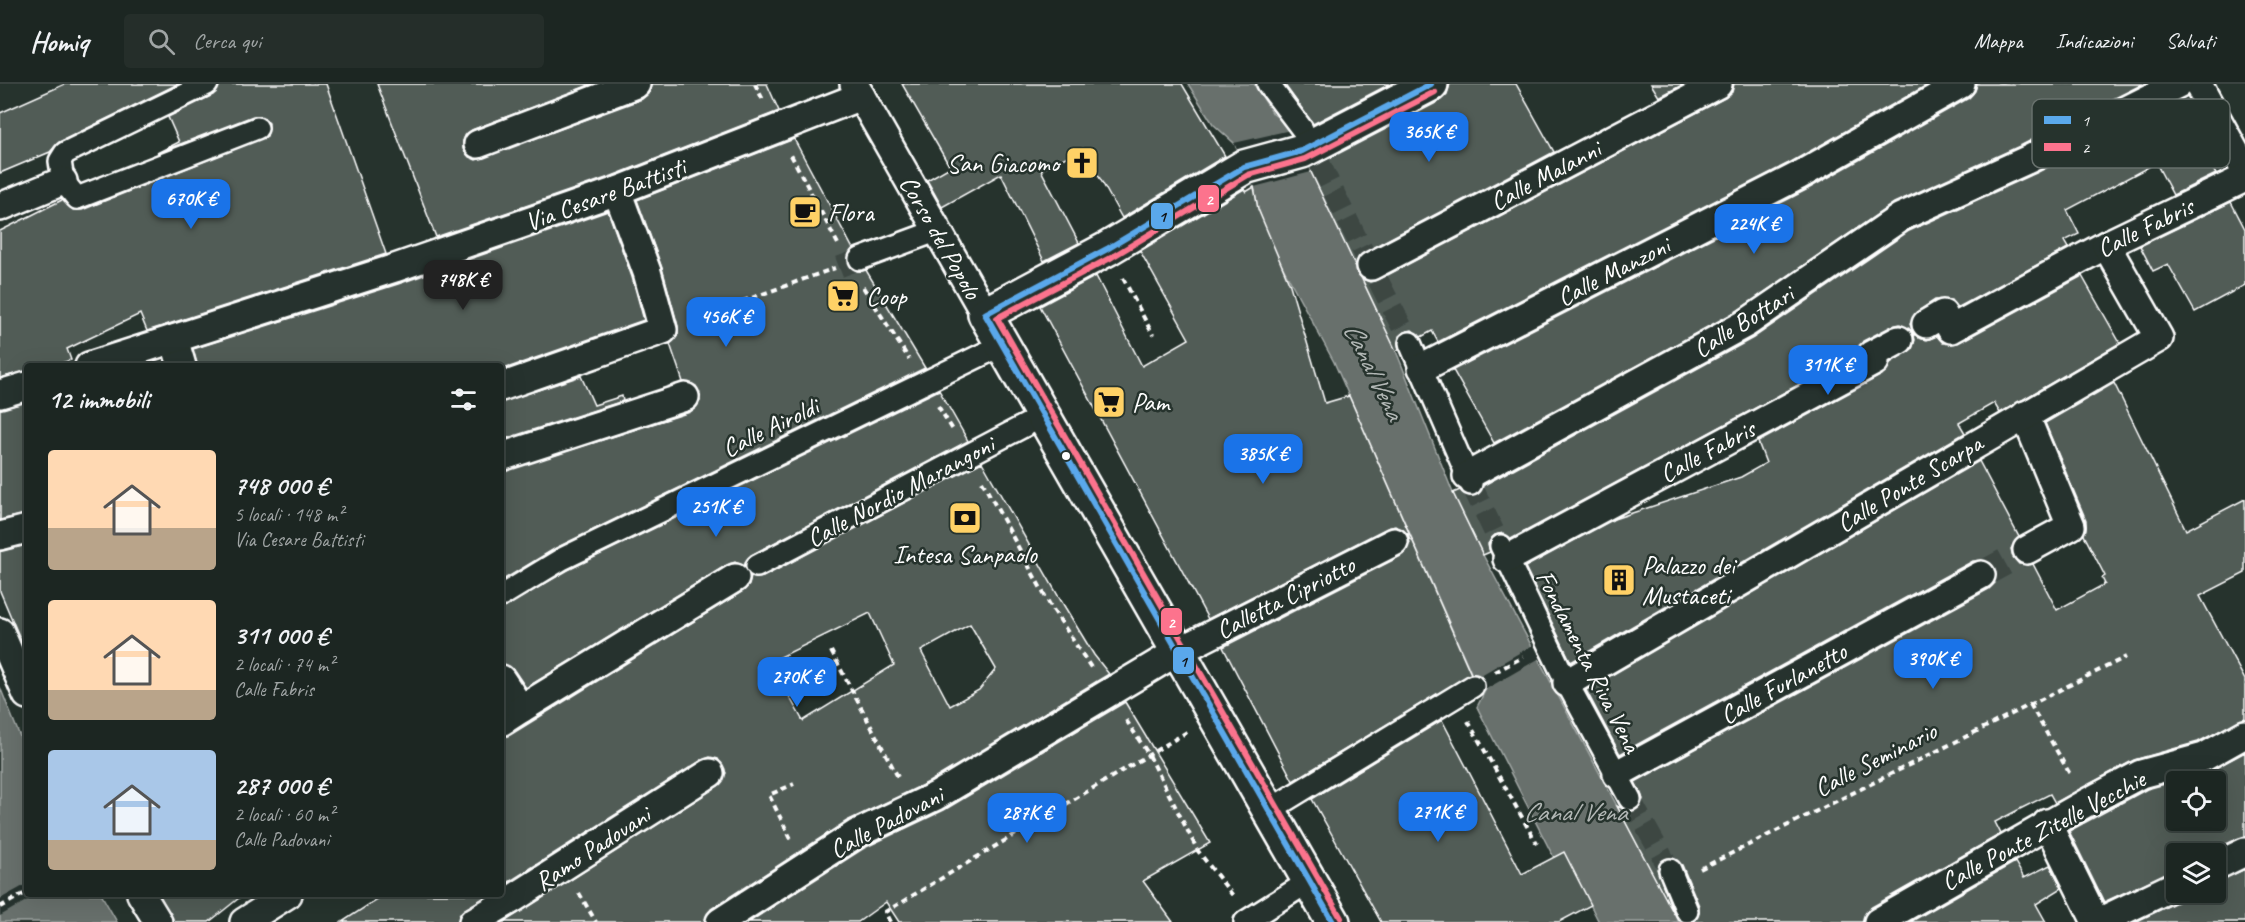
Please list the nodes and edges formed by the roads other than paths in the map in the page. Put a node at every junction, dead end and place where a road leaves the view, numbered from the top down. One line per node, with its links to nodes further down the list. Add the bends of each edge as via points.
1 (207, 84): 19 (street, via 65,153 60,161)
2 (636, 84): 15 (street)
3 (1268, 84): 13 (street)
4 (1431, 84): 13 (street)
5 (1718, 84): 24 (street, Calle Malanni)
6 (1961, 84): 34 (street, Calle Manzoni, via 1798,176)
7 (2178, 84): 10 (street, Calle Bottari)
8 (2198, 84): 11 (street)
9 (857, 90): 20 (street, Via Cesare Battisti, via 777,129); 22 (street, Corso del Popolo)
10 (2148, 99)
11 (2206, 99)
12 (257, 128): 19 (street, via 77,198)
13 (1302, 140): 26 (street, via 1244,167 1107,249)
14 (2230, 143): 17 (street)
15 (478, 144)
16 (2032, 157): 42 (street, Calle Bottari, via 1901,217 1745,324)
17 (2245, 170)
18 (2245, 178): 23 (street, Calle Fabris)
19 (63, 181): 21 (street)
20 (617, 191): 28 (street, Via Cesare Battisti); 35 (street, via 647,272 663,330)
21 (0, 207)
22 (936, 231): 25 (street); 26 (street, Corso del Popolo)
23 (2106, 245): 27 (street, Calle Fabris, via 1951,329 1943,314); 39 (street, Calle Ponte Scarpa, via 2159,338)
24 (1371, 267)
25 (859, 269)
26 (985, 314): 31 (street, Corso del Popolo)
27 (1926, 324)
28 (174, 339): 32 (street, Via Cesare Battisti); 33 (street)
29 (1899, 340): 47 (street, Calle Fabris, via 1871,355 1875,361)
30 (1410, 343): 34 (street)
31 (1002, 345): 40 (street, Corso del Popolo); 50 (street, Calle Airoldi, via 562,559)
32 (98, 363)
33 (181, 363)
34 (1422, 368): 42 (street)
35 (504, 386)
36 (24, 387): 37 (street)
37 (0, 394)
38 (685, 397): 41 (street)
39 (2025, 415): 46 (street, via 2071,526); 53 (street, Calle Ponte Scarpa)
40 (1043, 416): 48 (street, Calle Nordio Marangoni); 52 (street, Corso del Popolo)
41 (504, 456)
42 (1469, 480)
43 (24, 530): 44 (street)
44 (0, 536)
45 (1394, 542): 52 (street, Calletta Cipriotto)
46 (2027, 550)
47 (1504, 552): 53 (street, Fondamenta Riva Vena)
48 (746, 572): 57 (street, Calle Nordio Marangoni)
49 (1981, 575): 60 (street, Calle Furlanetto)
50 (504, 594)
51 (0, 632): 55 (street)
52 (1177, 651): 62 (street, Corso del Popolo); 76 (street, Calle Padovani, via 914,806 856,834)
53 (1567, 683): 60 (street, Fondamenta Riva Vena)
54 (1473, 686): 62 (street)
55 (24, 688)
56 (504, 690): 57 (street, Calle Nordio Marangoni)
57 (511, 715)
58 (2245, 734): 63 (street, Calle Ponte Zitelle Vecchie, via 2204,757 2141,774)
59 (710, 773): 75 (street, Ramo Padovani)
60 (1617, 774): 61 (street, Fondamenta Riva Vena)
61 (1630, 799)
62 (1268, 811): 67 (street, Corso del Popolo)
63 (2047, 823): 78 (street, Calle Ponte Zitelle Vecchie); 79 (street)
64 (2245, 852): 65 (street)
65 (2226, 861)
66 (1672, 876): 71 (street)
67 (1308, 882): 72 (street); 77 (street, Corso del Popolo)
68 (2166, 890): 79 (street)
69 (143, 897): 73 (street)
70 (283, 897): 74 (street)
71 (1687, 911)
72 (1248, 920)
73 (158, 922)
74 (244, 922)
75 (473, 922)
76 (720, 922)
77 (1333, 922)
78 (1878, 922)
79 (2098, 922)

